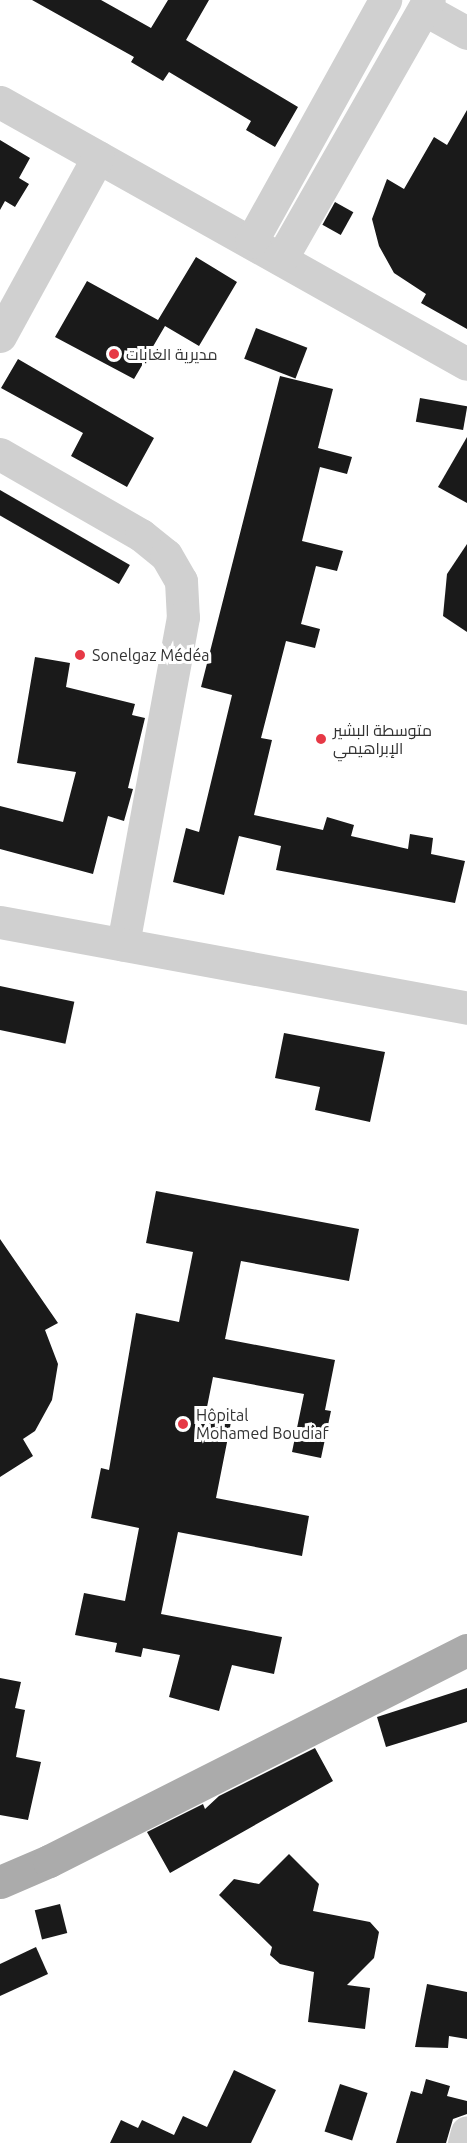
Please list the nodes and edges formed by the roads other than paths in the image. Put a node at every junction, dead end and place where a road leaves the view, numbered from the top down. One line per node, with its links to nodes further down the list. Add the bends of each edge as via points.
1 (383, 1): 2 (street); 6 (street)
2 (423, 10): 3 (street); 7 (street)
3 (467, 33)
4 (0, 102): 5 (street)
5 (98, 157): 6 (street); 8 (street)
6 (251, 242): 7 (street)
7 (281, 259): 9 (street)
8 (0, 336)
9 (467, 364)
10 (0, 454): 12 (street, via 141,535 166,555 181,581 183,617)
11 (0, 922): 12 (street)
12 (123, 945): 13 (street)
13 (467, 1008)
14 (467, 1650): 15 (main road, via 50,1861)
15 (0, 1882)
16 (467, 2132): 17 (street)
17 (464, 2143)

